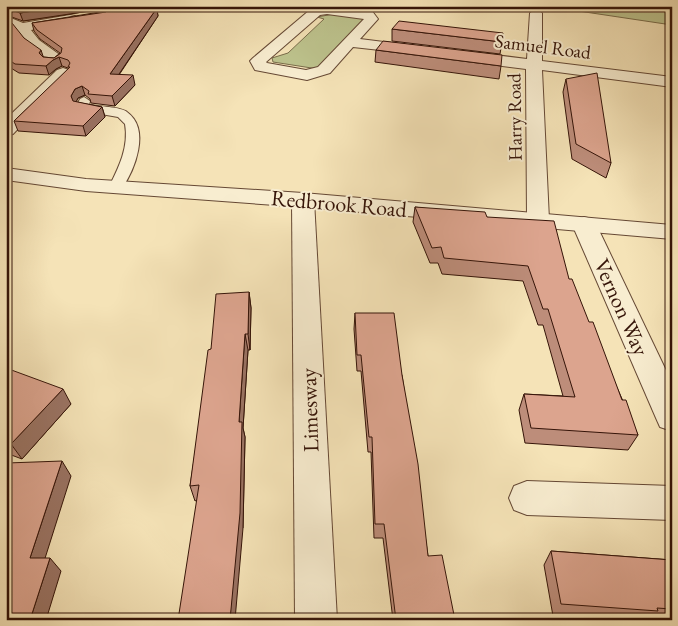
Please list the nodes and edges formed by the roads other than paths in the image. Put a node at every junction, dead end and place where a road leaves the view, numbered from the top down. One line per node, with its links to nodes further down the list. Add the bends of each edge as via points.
1 (536, 13): 8 (street, Harry Road)
2 (82, 17): 4 (street)
3 (6, 20): 4 (street)
4 (21, 27): 11 (street, via 34,43 56,58 58,67)
5 (350, 42): 5 (street, via 324,70 307,75 261,67 258,61 316,12 367,14 371,19); 6 (street)
6 (428, 51)
7 (447, 54): 8 (street, Samuel Road)
8 (534, 64): 9 (street, Samuel Road); 15 (street, Harry Road)
9 (672, 82)
10 (84, 101): 13 (lane, via 82,107 123,114 130,122 133,146)
11 (6, 130)
12 (6, 174): 13 (street, Redbrook Road)
13 (116, 187): 14 (street, Redbrook Road)
14 (303, 200): 15 (street, Redbrook Road); 21 (street, Limesway)
15 (538, 220): 16 (street, Redbrook Road)
16 (584, 224): 17 (street, Redbrook Road); 18 (street, Vernon Way)
17 (672, 232)
18 (672, 418)
19 (527, 498): 20 (street)
20 (672, 502)
21 (316, 620)

